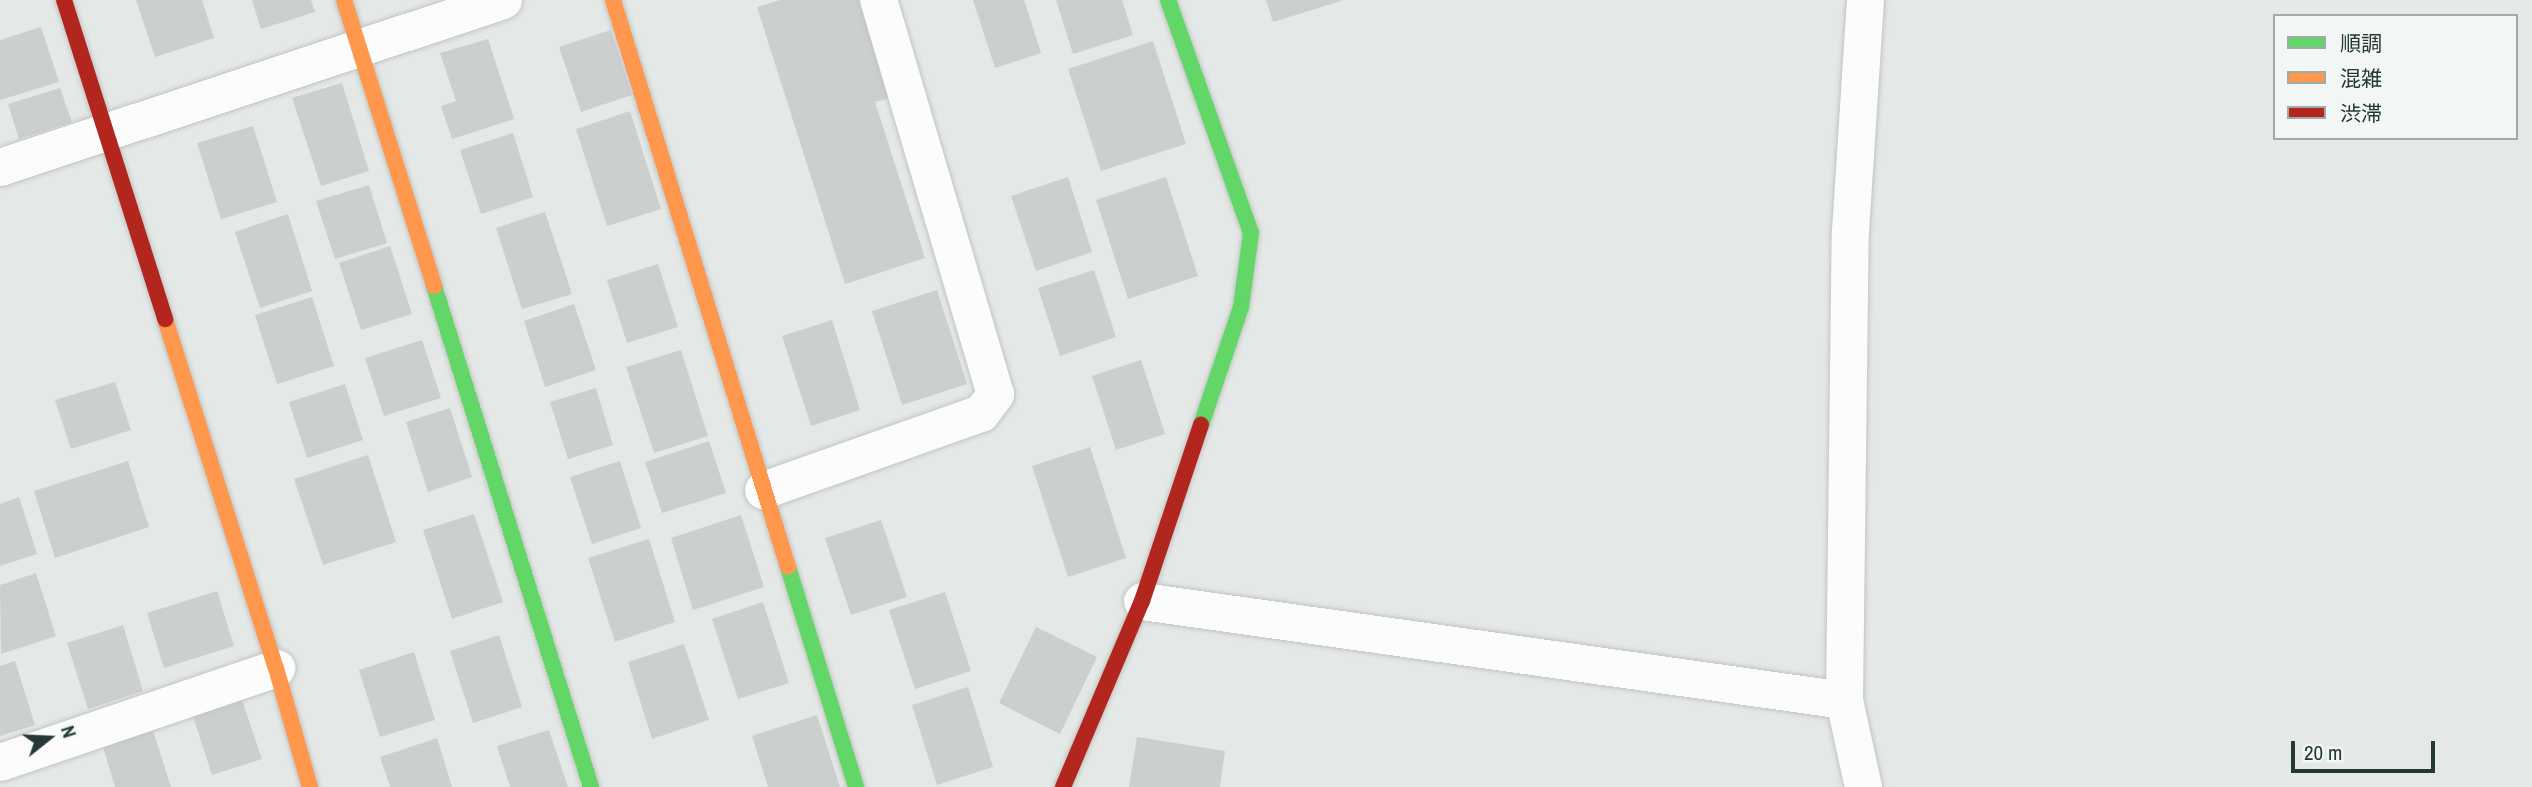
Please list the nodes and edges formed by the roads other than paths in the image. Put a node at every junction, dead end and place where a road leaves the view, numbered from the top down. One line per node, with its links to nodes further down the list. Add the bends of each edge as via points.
1 (64, 0): 9 (street)
2 (344, 0): 8 (street)
3 (503, 0): 8 (street)
4 (613, 0): 11 (street)
5 (878, 0): 11 (street, via 995,394 981,413)
6 (1168, 0): 12 (street, via 1251,233 1241,307)
7 (1865, 0): 14 (street, via 1850,231)
8 (360, 49): 9 (street); 17 (street)
9 (106, 133): 10 (street); 13 (street)
10 (0, 167)
11 (763, 489): 18 (street)
12 (1142, 601): 14 (street); 19 (street)
13 (276, 668): 15 (street); 16 (street)
14 (1844, 700): 20 (street)
15 (0, 762)
16 (310, 787)
17 (591, 787)
18 (856, 787)
19 (1063, 787)
20 (1863, 787)

